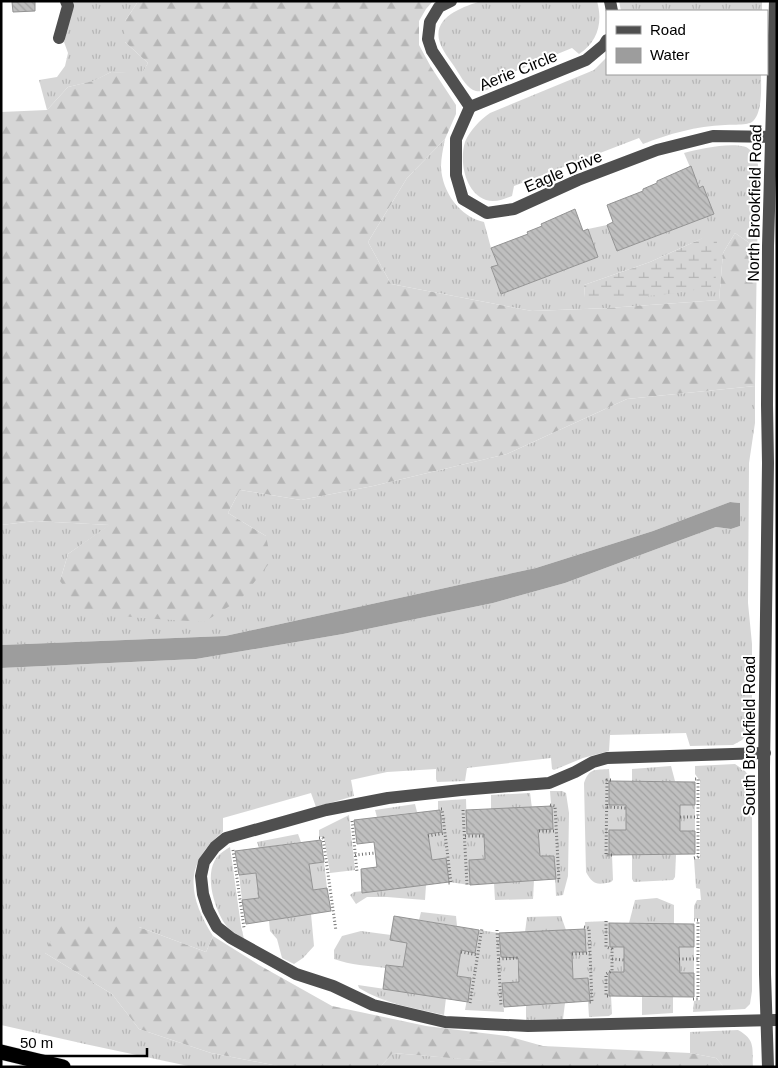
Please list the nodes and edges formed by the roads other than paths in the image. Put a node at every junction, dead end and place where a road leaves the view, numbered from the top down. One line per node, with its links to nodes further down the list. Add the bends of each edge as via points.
1 (66, 1): 4 (street, via 68,6)
2 (451, 1): 6 (street, Aerie Circle, via 439,7 430,22 428,39 432,51)
3 (774, 1): 7 (street, North Brookfield Road)
4 (59, 38)
5 (606, 42): 6 (street, Aerie Circle, via 586,60)
6 (470, 107): 7 (street, Eagle Drive, via 456,140 456,175 463,199 487,213 514,209 578,180 658,150 713,136)
7 (774, 137): 8 (street, North Brookfield Road, via 768,246)
8 (767, 405): 9 (street, South Brookfield Road)
9 (765, 753): 10 (street, South Brookfield Road, via 764,888); 10 (street, via 607,758 549,783 388,798 326,810 226,838 204,862 200,876 208,910 217,927 231,938 296,974 333,986 373,1005 445,1022 528,1026)
10 (771, 1020): 12 (street, South Brookfield Road)
11 (1, 1052): 13 (highway)
12 (771, 1064)
13 (63, 1067)

